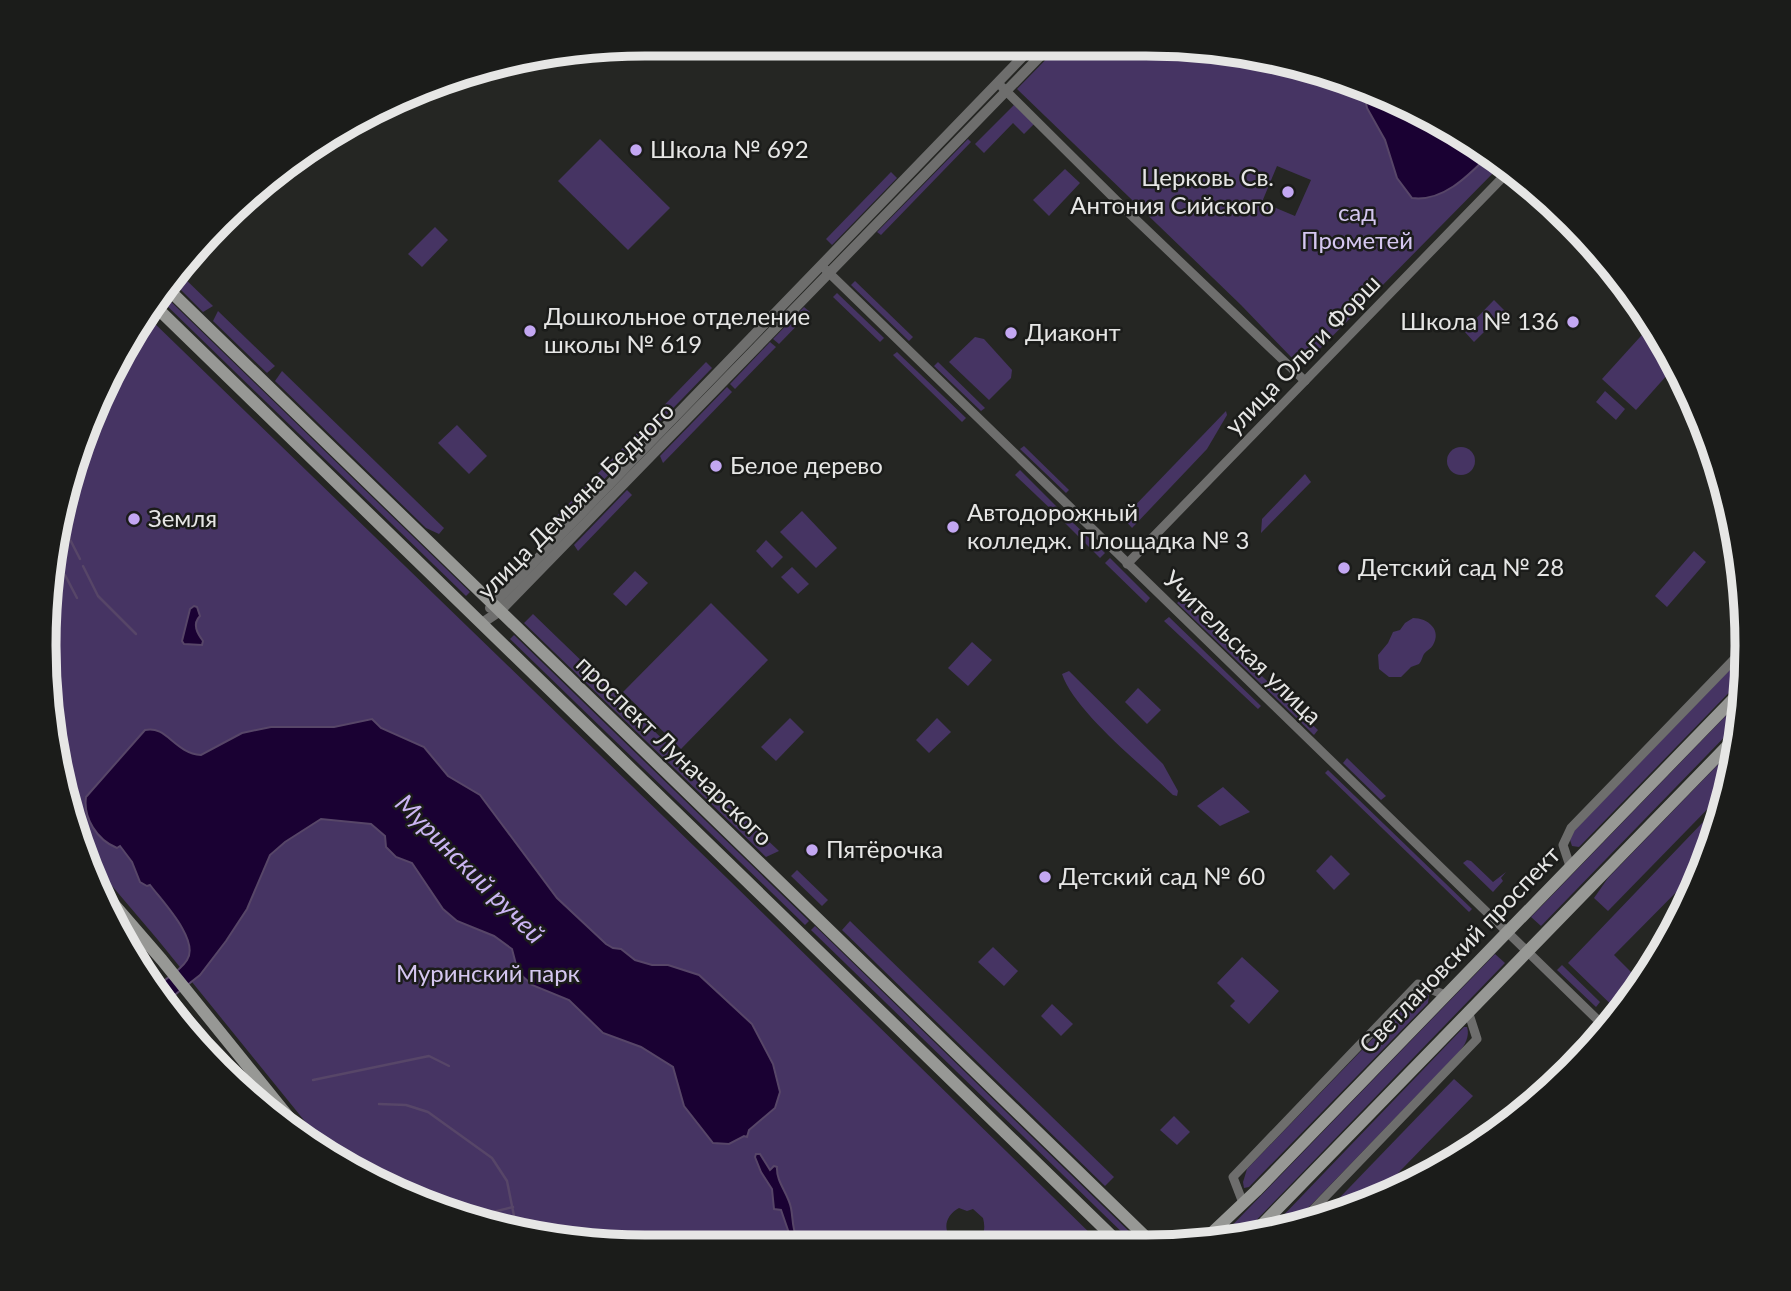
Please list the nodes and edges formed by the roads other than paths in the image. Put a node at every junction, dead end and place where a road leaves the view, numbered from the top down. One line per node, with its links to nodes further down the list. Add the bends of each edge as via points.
1 (1026, 56): 3 (street, улица Демьяна Бедного)
2 (1038, 56): 3 (street, улица Демьяна Бедного)
3 (1002, 87): 5 (street, улица Демьяна Бедного); 8 (street)
4 (1503, 178): 8 (street, улица Ольги Форш)
5 (825, 269): 9 (street, Учительская улица); 10 (street, улица Демьяна Бедного)
6 (173, 294): 10 (main road, проспект Луначарского)
7 (160, 311): 11 (main road, проспект Луначарского)
8 (1305, 381): 9 (street, улица Ольги Форш)
9 (1128, 564): 17 (street, Учительская улица)
10 (496, 608): 11 (street, улица Демьяна Бедного); 28 (main road, проспект Луначарского)
11 (482, 623): 27 (main road, проспект Луначарского)
12 (1735, 659): 15 (street, via 1571,828 1563,845)
13 (1732, 699): 15 (main road, Светлановский проспект)
14 (1726, 747): 18 (main road, Светлановский проспект)
15 (1570, 866): 17 (main road, Светлановский проспект)
16 (120, 911): 22 (main road)
17 (1507, 932): 18 (street, Учительская улица); 19 (main road, Светлановский проспект)
18 (1526, 951): 20 (main road, Светлановский проспект); 21 (street, Учительская улица)
19 (1445, 995): 23 (main road, Светлановский проспект); 23 (street, via 1419,984 1409,994 1233,1177)
20 (1468, 1011): 24 (street, via 1477,1039); 25 (main road, Светлановский проспект)
21 (1599, 1021)
22 (282, 1109)
23 (1243, 1203): 26 (main road, Светлановский проспект)
24 (1312, 1211)
25 (1263, 1223)
26 (1214, 1231)
27 (1111, 1235)
28 (1145, 1235)

